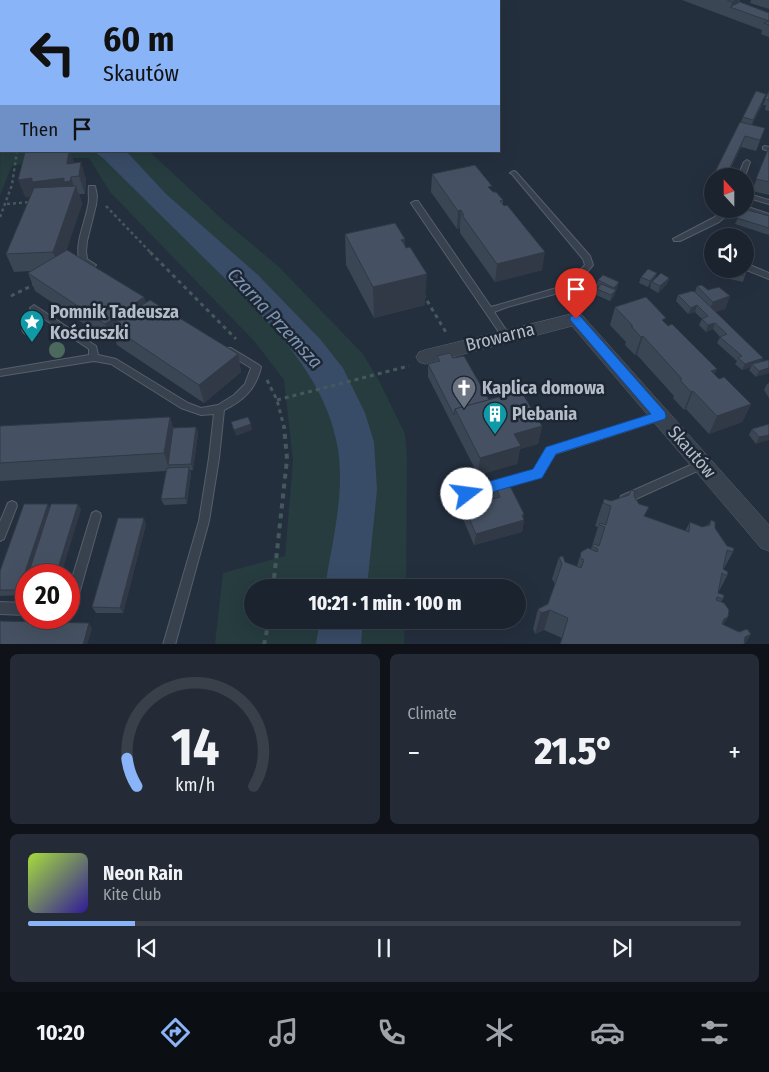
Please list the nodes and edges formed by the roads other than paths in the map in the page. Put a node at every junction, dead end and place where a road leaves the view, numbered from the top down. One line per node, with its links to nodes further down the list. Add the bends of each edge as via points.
1 (747, 162): 2 (lane)
2 (744, 168)
3 (514, 173): 16 (lane, via 587,258 589,265 563,289)
4 (92, 188): 12 (lane, via 94,196 82,239 82,251 83,260)
5 (754, 198): 6 (lane)
6 (769, 202)
7 (415, 203): 16 (lane)
8 (754, 211): 9 (lane)
9 (769, 216)
10 (719, 218): 11 (lane)
11 (677, 239)
12 (98, 269)
13 (754, 270): 14 (lane)
14 (769, 276)
15 (34, 308): 20 (lane, via 93,348)
16 (489, 311): 18 (lane)
17 (576, 319): 18 (street, Browarna); 24 (street, Skautów)
18 (506, 336): 21 (street, Browarna)
19 (223, 346): 23 (lane, via 256,367 252,384 243,394)
20 (94, 358): 22 (lane); 23 (lane, via 113,361 185,408 202,412)
21 (420, 360)
22 (0, 372)
23 (219, 409): 35 (lane, via 204,521)
24 (660, 416): 25 (street, Skautów); 26 (lane, via 551,450 537,474)
25 (702, 464): 27 (lane); 31 (street, Skautów)
26 (467, 494)
27 (625, 500)
28 (12, 506): 30 (lane)
29 (96, 516): 32 (lane)
30 (0, 536)
31 (769, 541)
32 (80, 570)
33 (0, 608): 34 (lane)
34 (15, 609)
35 (169, 644)

